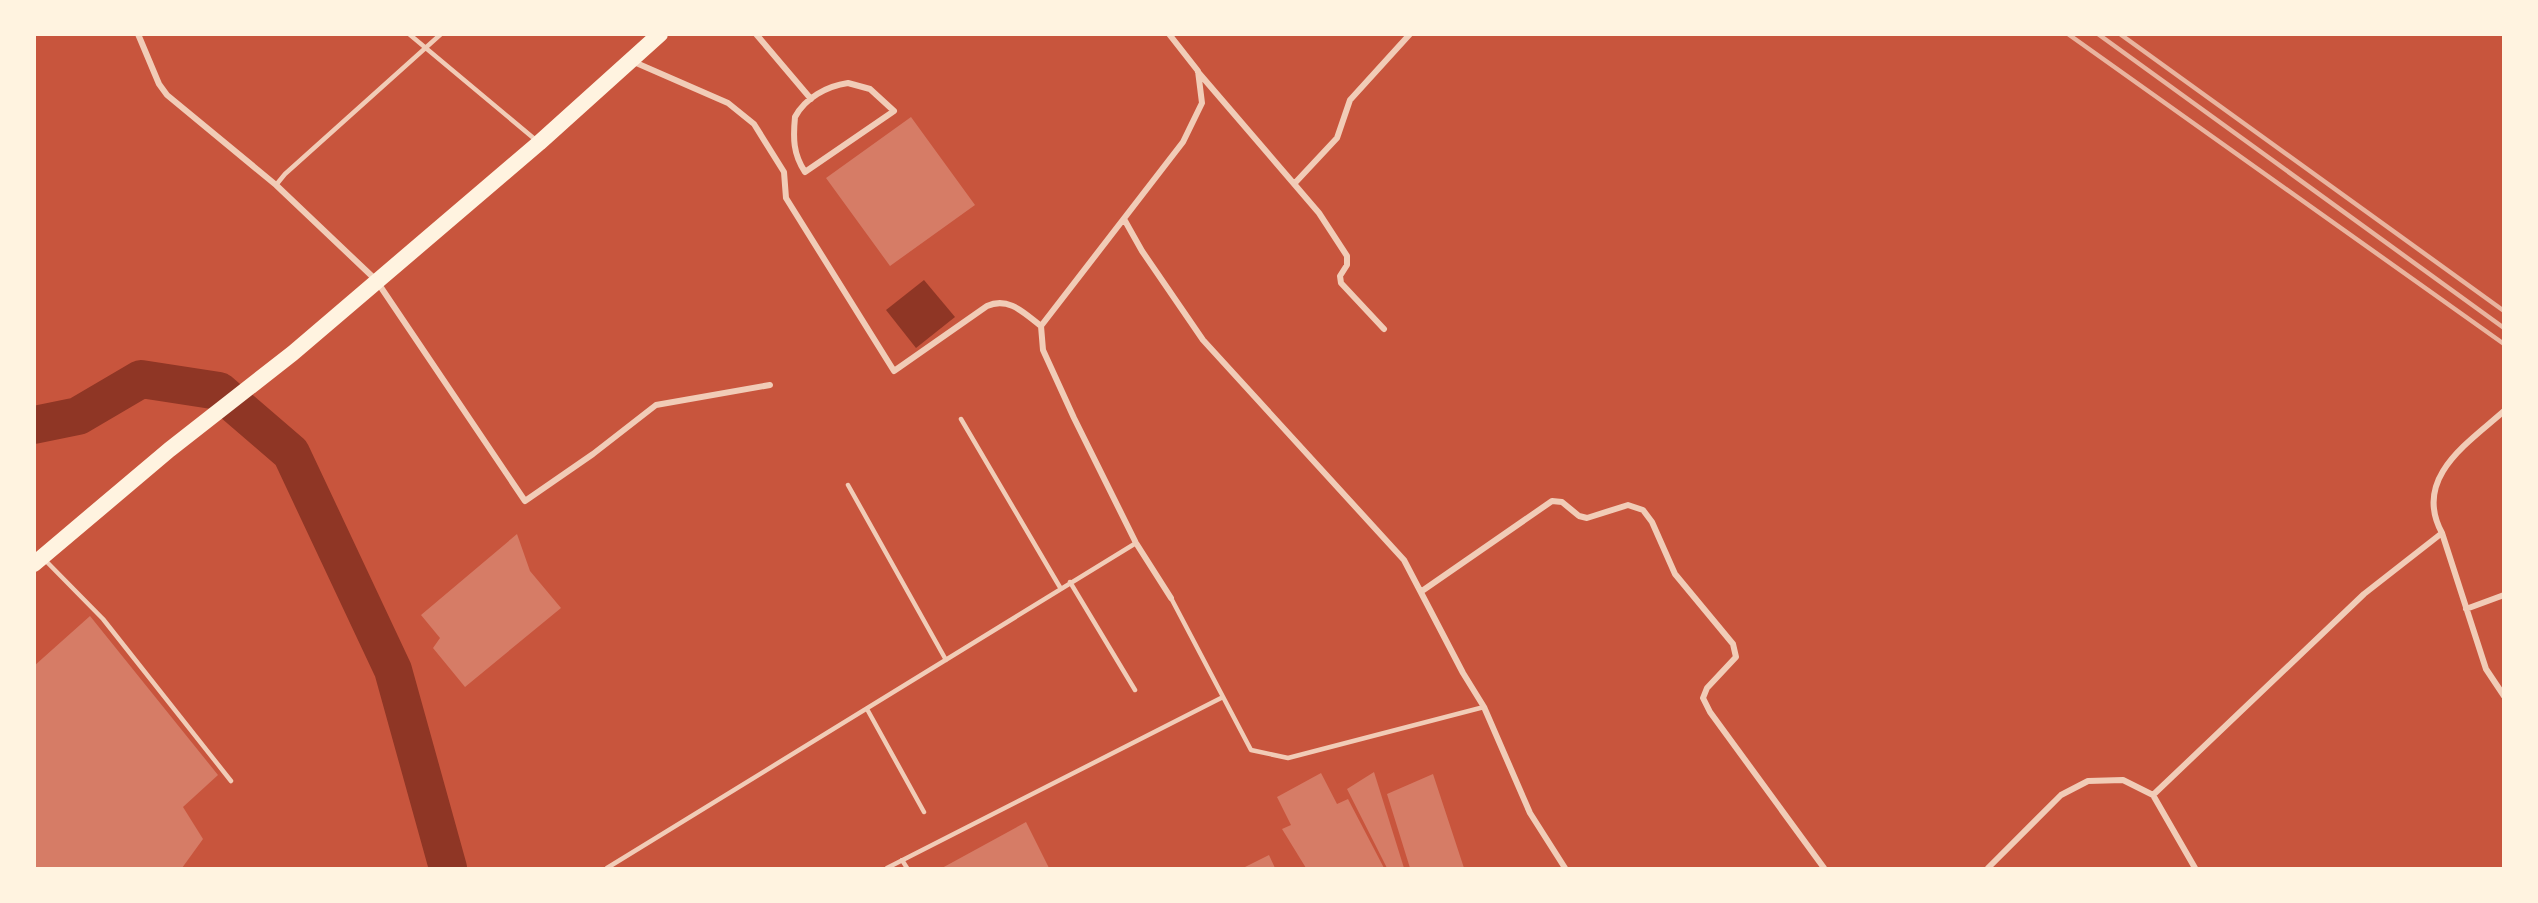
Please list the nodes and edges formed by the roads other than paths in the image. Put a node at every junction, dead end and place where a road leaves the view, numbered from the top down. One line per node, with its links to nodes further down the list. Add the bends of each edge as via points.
1 (138, 34): 15 (street, via 167,95)
2 (409, 34): 9 (lane)
3 (441, 34): 9 (lane)
4 (660, 34): 10 (highway)
5 (756, 34): 12 (street)
6 (1179, 34): 8 (street)
7 (1410, 34): 14 (street, via 1350,100 1337,138)
8 (1171, 37): 11 (street)
9 (425, 48): 13 (lane); 15 (lane)
10 (631, 61): 13 (highway); 18 (street, via 728,103 754,124 784,172 786,198 894,371 996,302 1016,308)
11 (1198, 71): 14 (street); 16 (street, via 1202,103 1183,142)
12 (811, 99): 12 (street, via 848,83 870,89 894,111 806,172 796,155 794,126 799,110)
13 (539, 143): 17 (highway)
14 (1294, 184): 19 (street, via 1347,256 1341,283)
15 (276, 185): 17 (street)
16 (1124, 219): 18 (street); 29 (street, via 1203,340 1404,560)
17 (370, 286): 20 (street, via 525,501 656,405); 26 (highway)
18 (1041, 326): 25 (street, via 1043,350)
19 (1384, 329)
20 (770, 385)
21 (2504, 411): 24 (street, via 2456,452 2440,475 2433,496)
22 (960, 419): 28 (lane)
23 (848, 485): 33 (lane)
24 (2442, 533): 32 (street); 40 (street, via 2364,594)
25 (1136, 543): 27 (lane); 31 (street)
26 (38, 560): 39 (lane, via 103,619)
27 (1070, 582): 28 (lane); 34 (lane)
28 (1061, 589): 33 (lane)
29 (1422, 591): 37 (street); 47 (street, via 1552,501 1562,502 1587,518 1628,505 1643,510 1675,574 1733,644 1736,657 1707,688 1703,698 1710,712)
30 (2504, 595): 32 (street)
31 (1171, 598): 36 (lane)
32 (2466, 609): 35 (street, via 2486,669)
33 (946, 660): 38 (lane)
34 (1135, 690)
35 (2504, 696)
36 (1223, 697): 37 (lane, via 1251,750 1288,758); 42 (lane)
37 (1484, 707): 46 (street, via 1530,813)
38 (867, 709): 41 (lane); 43 (lane)
39 (231, 781)
40 (2152, 795): 48 (street, via 2122,780 2088,781 2061,795); 49 (street)
41 (924, 812)
42 (902, 860): 44 (lane); 45 (lane)
43 (607, 868)
44 (886, 868)
45 (907, 868)
46 (1565, 868)
47 (1824, 868)
48 (1988, 868)
49 (2195, 868)

